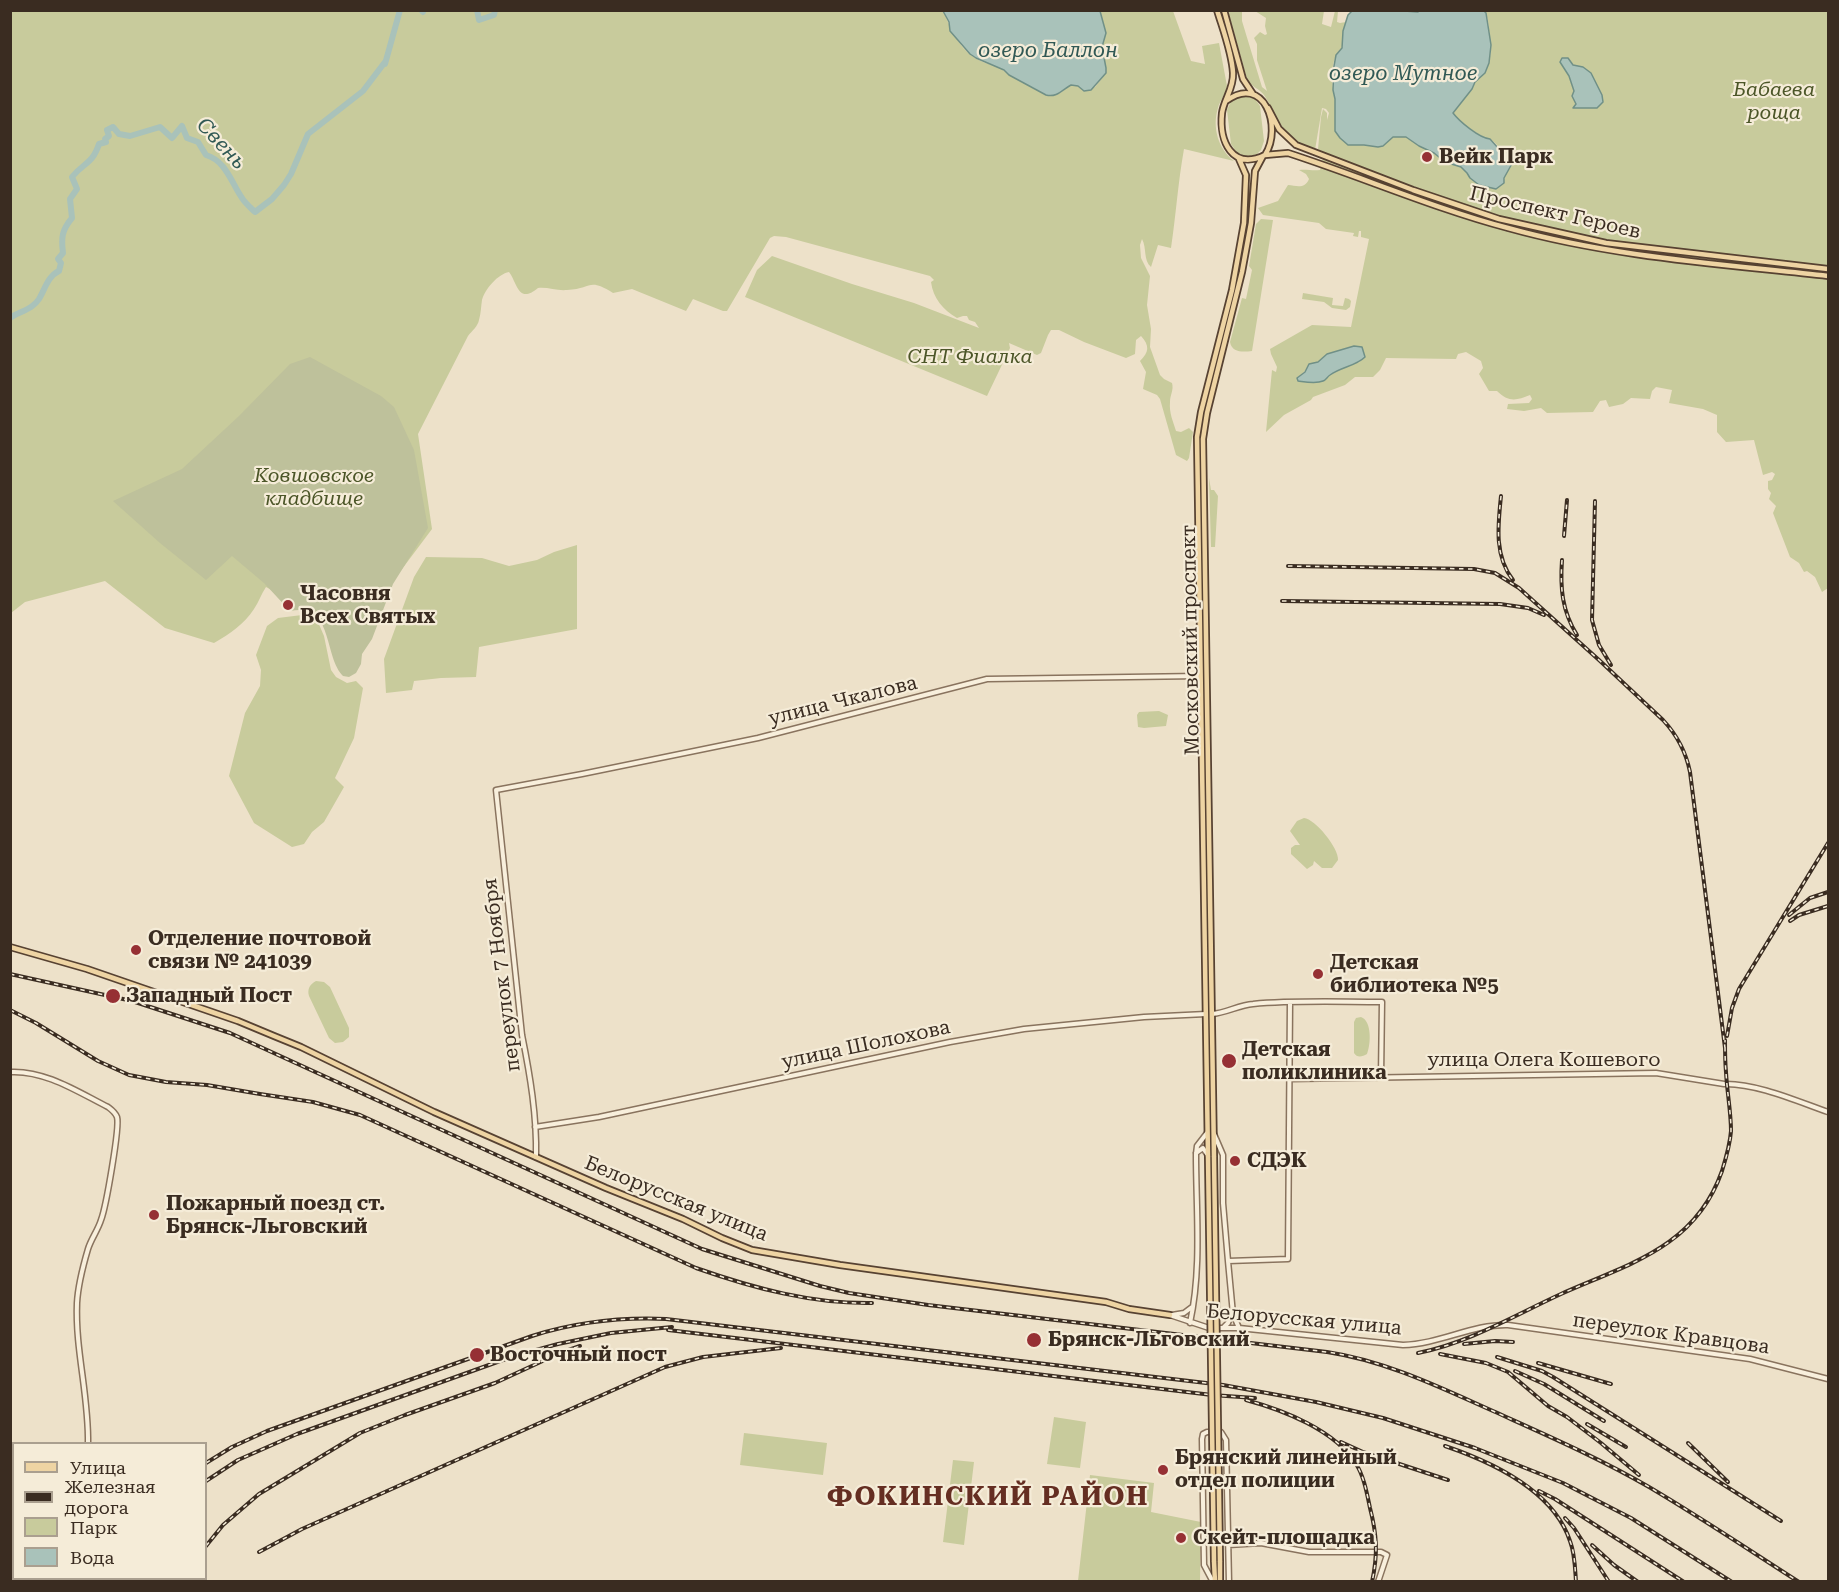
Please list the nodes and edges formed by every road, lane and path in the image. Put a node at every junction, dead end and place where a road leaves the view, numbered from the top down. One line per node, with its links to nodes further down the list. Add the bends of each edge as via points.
1 (1217, 10): 4 (main road, via 1233,72)
2 (1224, 10): 3 (main road, via 1243,79)
3 (1253, 94): 4 (main road, via 1233,95); 5 (main road)
4 (1226, 101): 7 (main road, via 1222,129 1226,146)
5 (1268, 108): 6 (main road, via 1272,135); 8 (main road, Проспект Героев, via 1279,129 1296,145 1499,219 1617,244)
6 (1264, 156): 7 (main road); 9 (main road, Проспект Героев, via 1287,153 1442,208 1566,242); 10 (main road, Московский проспект, via 1255,171 1246,252)
7 (1239, 159): 10 (main road, Московский проспект, via 1246,175 1244,223)
8 (1828, 269)
9 (1828, 276)
10 (1219, 351): 11 (main road, Московский проспект, via 1197,437); 13 (main road, Московский проспект, via 1203,439)
11 (1200, 676): 12 (main road, Московский проспект); 14 (street, улица Чкалова, via 987,679 747,740)
12 (1202, 733): 13 (main road); 17 (main road, Московский проспект)
13 (1208, 733): 18 (main road, Московский проспект)
14 (496, 790): 23 (street, переулок 7 Ноября, via 522,1035)
15 (10, 946): 29 (main road, Белорусская улица, via 87,969 283,1039)
16 (1290, 1002): 18 (street, via 1249,1004); 20 (street, via 1382,1002); 21 (street)
17 (1206, 1014): 18 (main road); 23 (street, улица Шолохова, via 1024,1029); 25 (main road, Московский проспект)
18 (1212, 1014): 24 (main road, Московский проспект)
19 (10, 1072): 39 (street, via 52,1079 108,1107 117,1118 105,1207 88,1248 77,1297)
20 (1382, 1077): 21 (street, улица Олега Кошевого); 22 (street, улица Олега Кошевого, via 1668,1074 1736,1084)
21 (1290, 1079): 30 (street, via 1288,1259)
22 (1828, 1112)
23 (536, 1127): 29 (street, переулок 7 Ноября)
24 (1213, 1130): 27 (main road, Московский проспект); 28 (street, Московский проспект)
25 (1207, 1133): 26 (street, Московский проспект); 27 (main road, Московский проспект)
26 (1196, 1154): 27 (street, via 1203,1148); 31 (street, Московский проспект)
27 (1211, 1155): 28 (street, via 1218,1150); 41 (main road, Московский проспект, bridge)
28 (1223, 1155): 30 (street, Московский проспект)
29 (536, 1157): 33 (main road, Белорусская улица, via 752,1250 1106,1302)
30 (1228, 1261): 32 (street, Московский проспект)
31 (1194, 1304): 33 (street, via 1191,1310); 34 (street, Московский проспект)
32 (1233, 1310): 36 (street); 37 (street, Московский проспект)
33 (1170, 1315): 34 (street, Белорусская улица)
34 (1190, 1323): 36 (street, Белорусская улица)
35 (1508, 1325): 37 (street, Белорусская улица, via 1486,1326 1431,1342 1403,1345); 38 (street, переулок Кравцова, via 1749,1359)
36 (1222, 1328): 37 (street, Белорусская улица)
37 (1239, 1328)
38 (1828, 1379)
39 (88, 1442)
40 (1228, 1545): 42 (street, via 1226,1440 1221,1432 1207,1432 1202,1439); 44 (street); 47 (street, via 1261,1543 1309,1552 1381,1552 1387,1555)
41 (1216, 1562): 42 (street); 43 (main road, Московский проспект); 45 (main road, Московский проспект)
42 (1205, 1569): 45 (street)
43 (1220, 1575): 44 (street); 46 (main road, Московский проспект)
44 (1229, 1579)
45 (1214, 1581)
46 (1220, 1581)
47 (1378, 1581)

